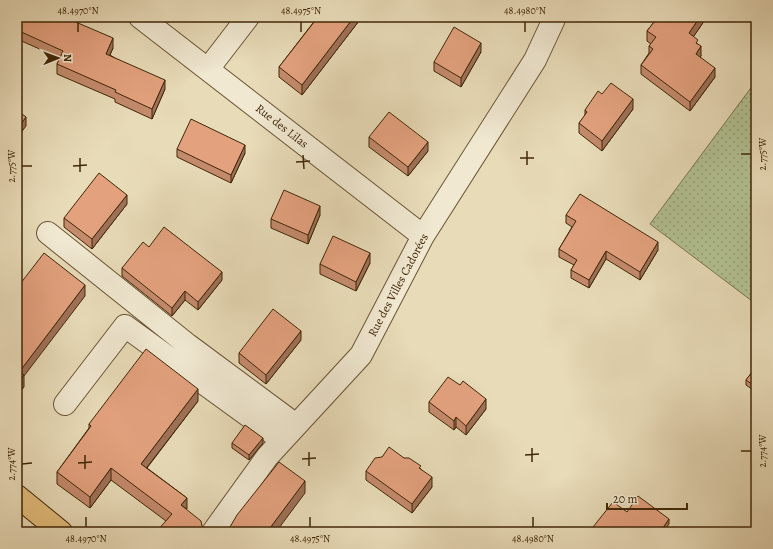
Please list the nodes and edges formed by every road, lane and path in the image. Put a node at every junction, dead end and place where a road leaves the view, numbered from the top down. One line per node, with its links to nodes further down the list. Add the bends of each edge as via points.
1 (140, 17): 4 (street, Rue des Lilas)
2 (248, 17): 4 (street)
3 (555, 17): 6 (street, Rue des Villes Cadorées, via 535,60)
4 (208, 69): 6 (street, Rue des Lilas)
5 (48, 232): 8 (street, via 188,345)
6 (423, 236): 8 (street, Rue des Villes Cadorées, via 361,355)
7 (65, 404): 8 (street, via 125,326)
8 (289, 433): 11 (street, Rue des Villes Cadorées, via 267,457)
9 (17, 496): 10 (main road)
10 (61, 532)
11 (213, 532)

